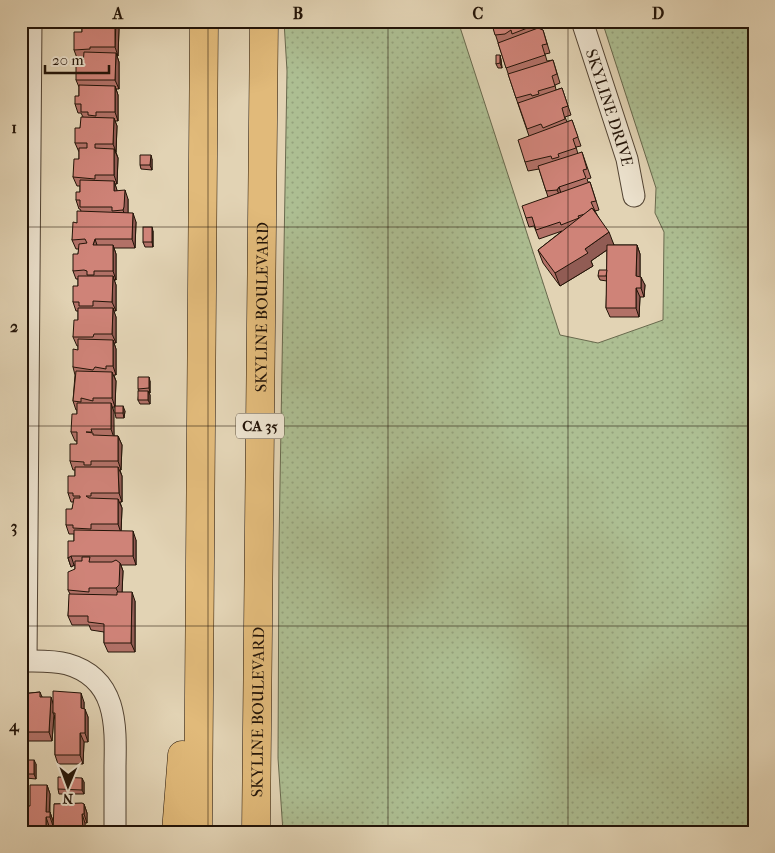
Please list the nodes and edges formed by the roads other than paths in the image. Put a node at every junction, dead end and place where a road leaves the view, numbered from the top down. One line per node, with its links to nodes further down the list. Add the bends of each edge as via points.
1 (31, 21): 7 (street)
2 (204, 21): 6 (main road)
3 (264, 21): 11 (main road, SKYLINE BOULEVARD / CA 35)
4 (582, 21): 5 (street, SKYLINE DRIVE, via 627,159)
5 (634, 196)
6 (199, 630): 9 (main road); 10 (main road)
7 (23, 661): 8 (street, via 67,664 85,672 101,685 110,700 116,732)
8 (115, 832)
9 (176, 832)
10 (198, 832)
11 (256, 832)

